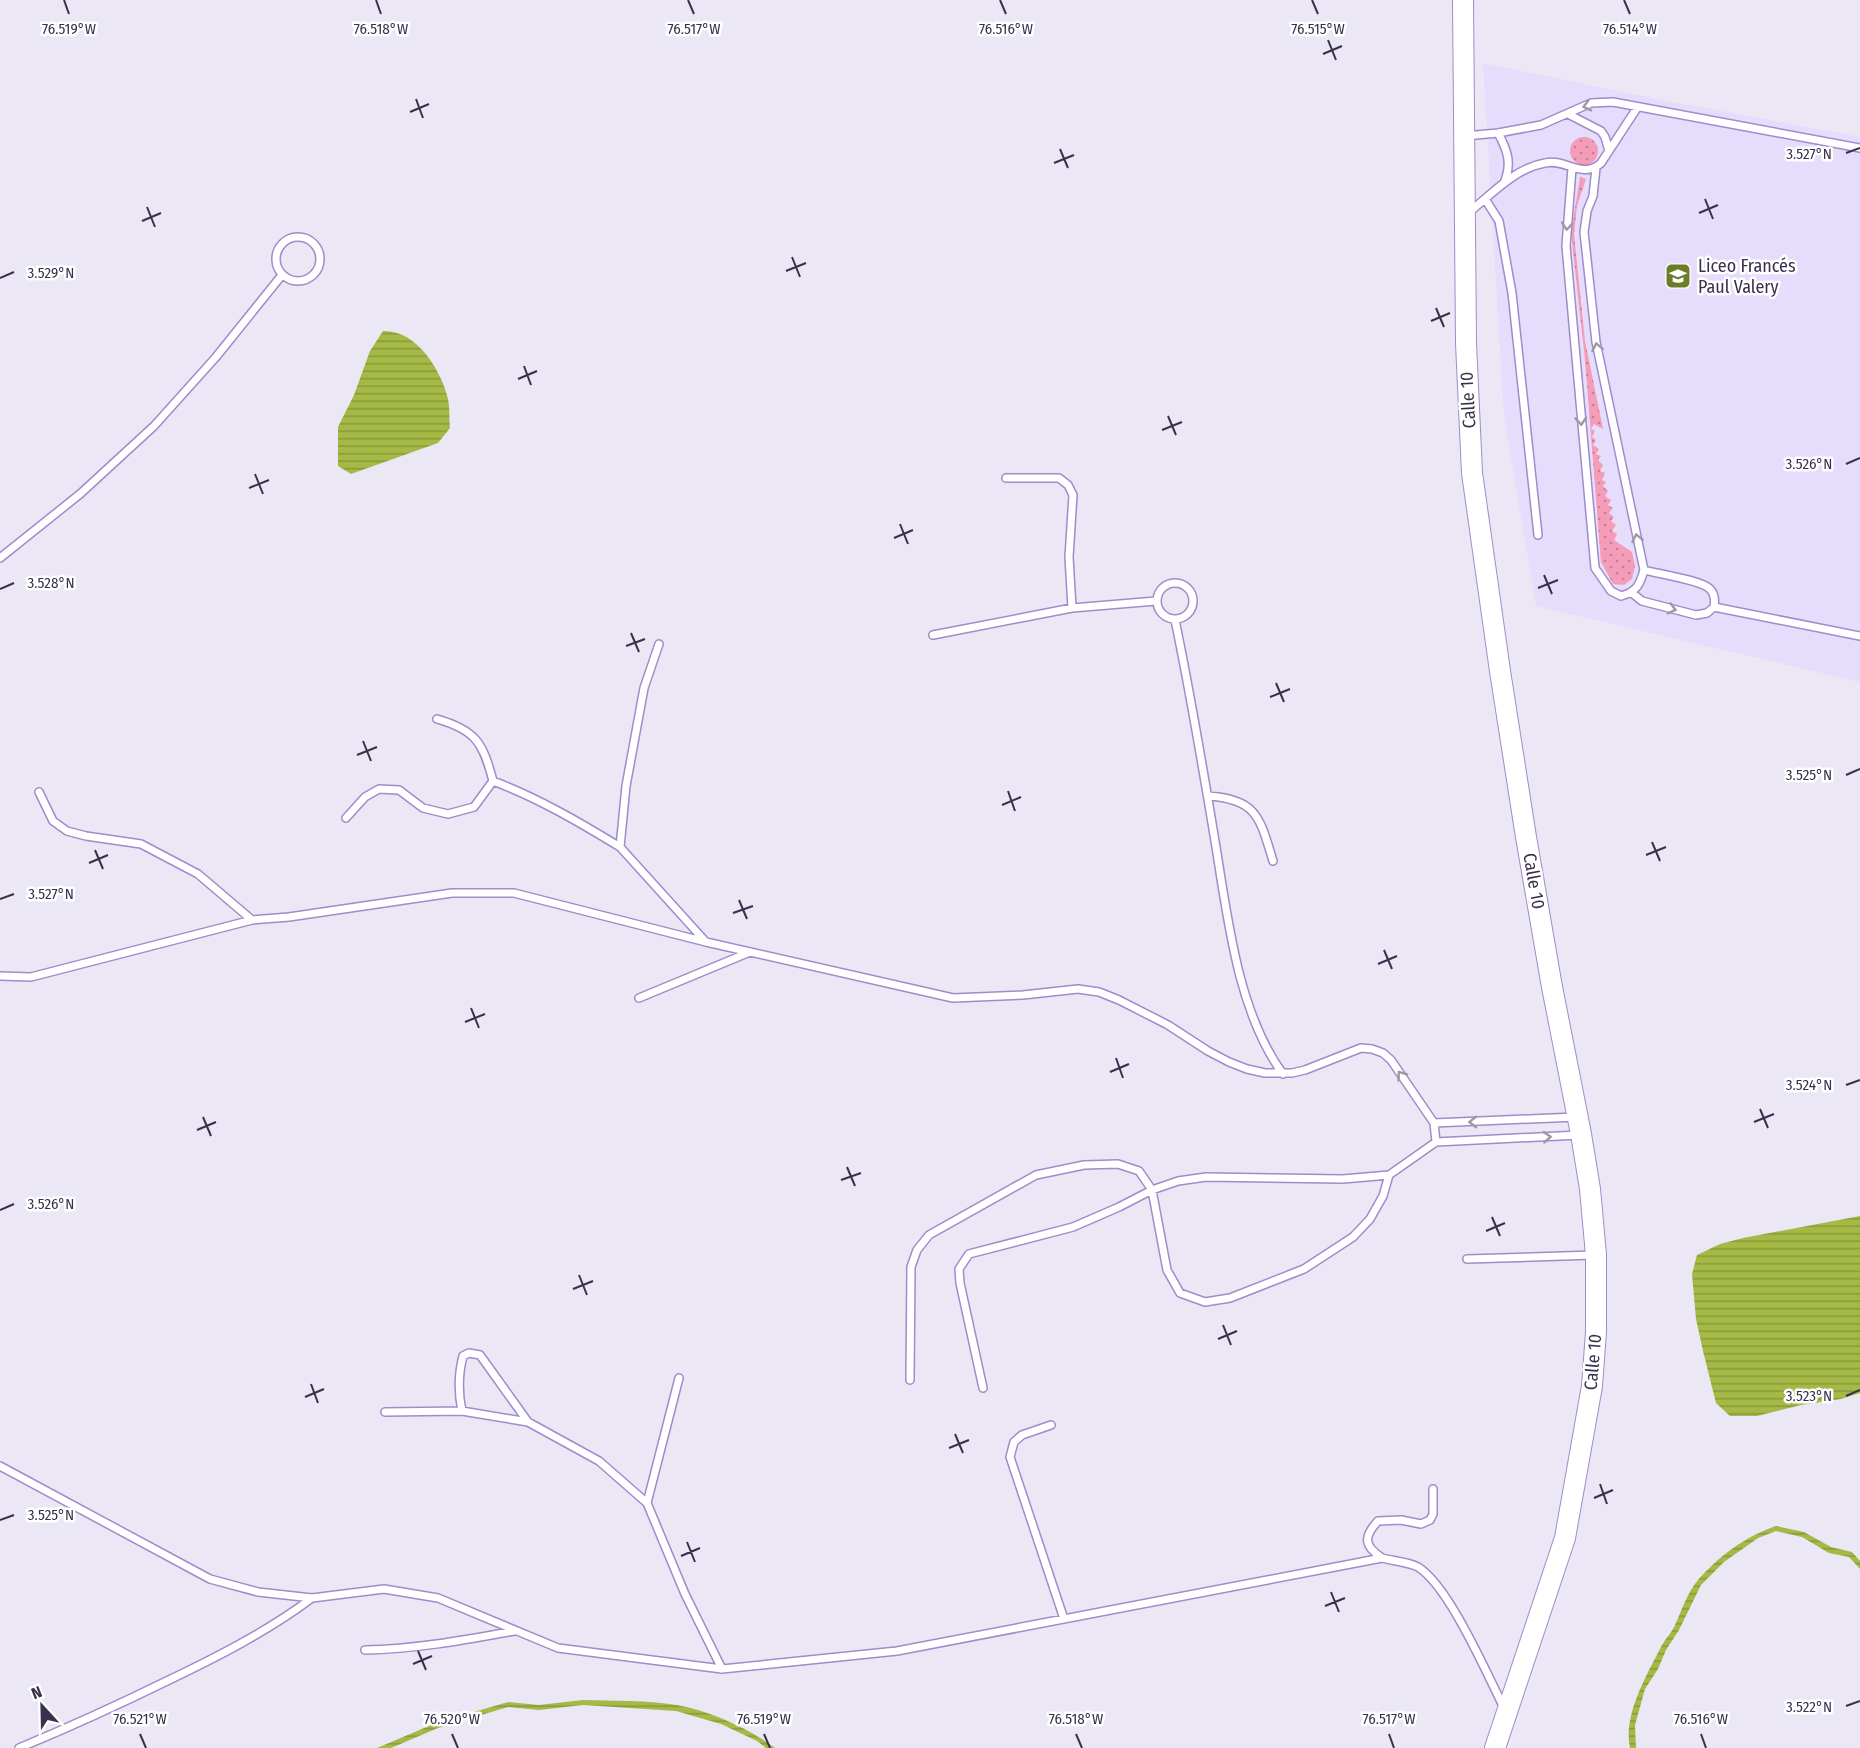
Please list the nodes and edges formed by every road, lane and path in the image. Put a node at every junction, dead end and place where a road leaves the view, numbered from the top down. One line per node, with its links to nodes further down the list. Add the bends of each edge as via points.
1 (1463, 0): 5 (main road, Calle 10)
2 (1637, 108): 3 (lane, one-way to 3, via 1613,102 1591,103); 6 (lane); 7 (lane)
3 (1568, 114): 4 (lane, via 1541,125); 7 (lane, via 1601,131)
4 (1498, 134): 5 (lane); 10 (lane, via 1509,159)
5 (1463, 136): 12 (main road, Calle 10)
6 (1860, 148)
7 (1609, 151): 9 (lane)
8 (1572, 168): 9 (lane); 10 (lane, via 1556,161 1542,163 1525,169); 18 (lane, one-way to 18, via 1566,246 1595,568 1611,591 1621,596)
9 (1596, 168): 17 (lane, one-way to 9, via 1591,304 1584,232)
10 (1503, 185): 11 (lane)
11 (1485, 200): 12 (lane); 15 (lane, via 1499,221 1503,236)
12 (1465, 216): 40 (main road, Calle 10, via 1472,473 1526,837)
13 (282, 275): 13 (lane, via 276,261 280,246 300,236 314,243 320,256 316,271 296,281); 16 (lane, via 154,426 80,494)
14 (1006, 478): 21 (lane, via 1059,478 1068,485 1073,495 1069,557)
15 (1538, 535)
16 (0, 558)
17 (1644, 570): 18 (lane, via 1641,583); 20 (lane, via 1710,588)
18 (1632, 593): 20 (lane, one-way to 20, via 1642,601 1696,615)
19 (1156, 601): 21 (lane); 22 (lane, via 1159,612); 22 (lane, via 1162,588 1170,583 1188,588 1193,601 1191,610)
20 (1714, 607): 24 (lane)
21 (1072, 608): 23 (lane)
22 (1175, 620): 29 (lane)
23 (933, 635)
24 (1860, 636)
25 (659, 644): 31 (lane, via 644,688 626,786)
26 (437, 719): 27 (lane, via 459,726 475,738 485,753)
27 (493, 781): 30 (lane, via 474,807 448,814 423,808 399,790 380,789 365,797); 31 (lane, via 557,809)
28 (39, 792): 33 (lane, via 53,821 67,831 141,844 198,874)
29 (1208, 796): 32 (lane, via 1226,797 1248,806 1260,820); 38 (lane, via 1229,930 1242,981 1265,1046)
30 (346, 818)
31 (620, 847): 34 (lane)
32 (1273, 861)
33 (252, 920): 34 (lane, via 452,893 514,893); 36 (lane, via 31,977)
34 (706, 942): 35 (lane)
35 (750, 952): 37 (lane); 38 (lane, via 953,998 1078,989 1099,992 1168,1025 1229,1062)
36 (0, 976)
37 (639, 998)
38 (1283, 1074): 39 (lane, one-way to 38, via 1391,1060 1372,1049 1350,1051 1305,1070)
39 (1434, 1123): 40 (lane, one-way to 39); 41 (lane)
40 (1580, 1126): 41 (lane, one-way to 40); 44 (main road, Calle 10)
41 (1436, 1142): 42 (lane)
42 (1389, 1175): 43 (lane, via 1343,1179 1206,1177); 43 (lane, via 1370,1219 1353,1237 1304,1269 1230,1298 1205,1302 1180,1293 1167,1270)
43 (1152, 1190): 47 (lane, via 1139,1170 1118,1164 1084,1165 1036,1175 929,1235 917,1250 911,1267); 48 (lane, via 1073,1227 969,1254 959,1269 960,1283)
44 (1596, 1255): 45 (lane); 62 (main road, Calle 10, via 1592,1386 1565,1538)
45 (1467, 1259)
46 (679, 1377): 55 (lane)
47 (910, 1380)
48 (983, 1388)
49 (462, 1411): 50 (lane); 51 (lane); 51 (lane, via 459,1370 463,1356 469,1353 480,1355)
50 (385, 1412)
51 (528, 1422): 55 (lane, via 599,1461)
52 (1052, 1425): 58 (lane, via 1022,1435 1014,1442 1010,1457)
53 (0, 1466): 57 (lane, via 210,1579 258,1592)
54 (1433, 1489): 56 (lane, via 1430,1520 1421,1524 1378,1521 1369,1531 1371,1551)
55 (647, 1503): 61 (lane)
56 (1382, 1558): 58 (lane); 62 (lane, via 1417,1567 1440,1589)
57 (312, 1598): 59 (lane, via 384,1589 438,1598); 63 (lane, via 282,1621 197,1666 77,1725)
58 (1064, 1619): 61 (lane, via 897,1652)
59 (515, 1631): 60 (lane, via 403,1650); 61 (lane, via 558,1648)
60 (365, 1650)
61 (722, 1669)
62 (1506, 1712): 64 (main road, Calle 10)
63 (19, 1748)
64 (1495, 1748)

